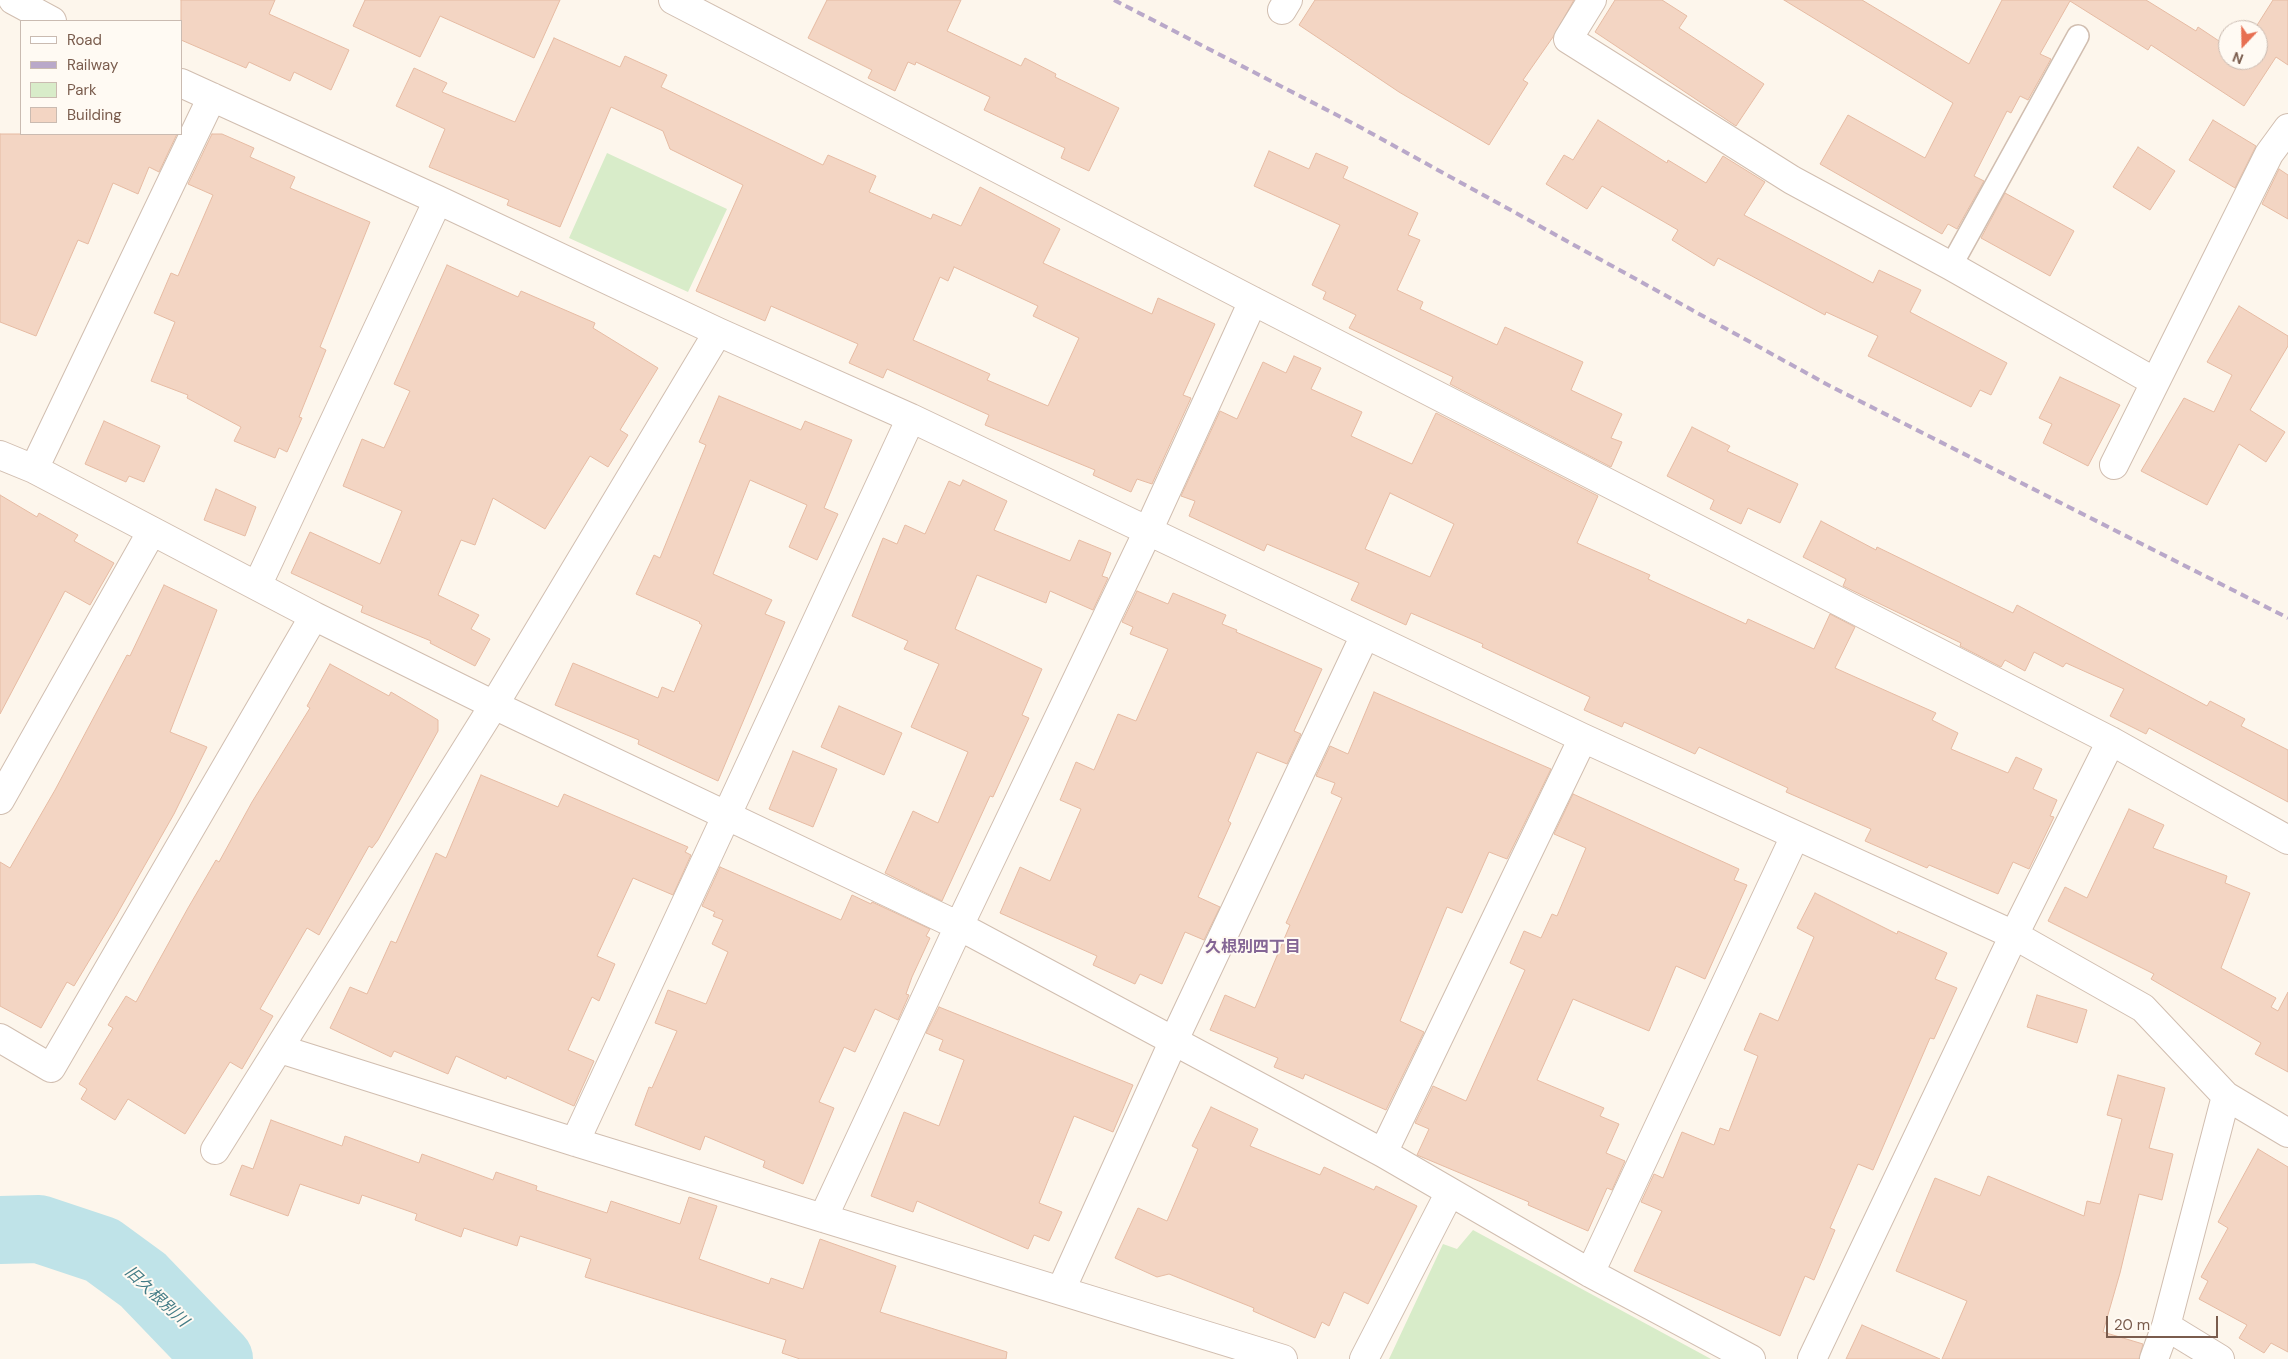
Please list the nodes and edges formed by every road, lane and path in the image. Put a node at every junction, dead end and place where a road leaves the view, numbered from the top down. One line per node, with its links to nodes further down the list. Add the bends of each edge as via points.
1 (13, 0): 4 (street)
2 (673, 0): 11 (street)
3 (1592, 0): 10 (street, via 1568,39 1792,180)
4 (50, 20)
5 (2078, 36): 10 (lane)
6 (182, 83): 7 (street)
7 (212, 97): 9 (street); 17 (street)
8 (2288, 128): 13 (street, via 2269,154)
9 (438, 200): 12 (street); 20 (street)
10 (1951, 266): 13 (street)
11 (1253, 301): 18 (street); 25 (street)
12 (718, 332): 14 (street); 23 (street)
13 (2155, 382): 16 (street)
14 (911, 418): 18 (street); 27 (street)
15 (0, 455): 17 (street)
16 (2114, 465)
17 (34, 469): 19 (street)
18 (1148, 531): 22 (street); 30 (street)
19 (152, 532): 20 (street); 26 (street)
20 (257, 586): 21 (street)
21 (314, 616): 23 (street); 32 (street, via 51,1068)
22 (1365, 635): 24 (street); 33 (street)
23 (494, 705): 27 (street); 34 (street)
24 (1583, 738): 28 (street); 39 (street)
25 (2111, 741): 29 (street); 31 (street)
26 (0, 800)
27 (726, 814): 30 (street); 37 (street)
28 (1795, 836): 31 (street); 42 (street)
29 (2288, 840)
30 (959, 926): 33 (street); 41 (street)
31 (2014, 935): 35 (street, via 2143,1008); 48 (street)
32 (0, 1038)
33 (1174, 1040): 39 (street); 43 (street)
34 (280, 1049): 37 (street); 38 (street)
35 (2226, 1096): 36 (street); 44 (street)
36 (2288, 1133)
37 (575, 1142): 41 (street)
38 (215, 1150)
39 (1382, 1153): 40 (street)
40 (1450, 1192): 42 (street); 46 (street)
41 (822, 1218): 43 (street)
42 (1590, 1273): 47 (street)
43 (1061, 1290): 45 (street)
44 (2166, 1326): 49 (street); 50 (street)
45 (1283, 1359)
46 (1364, 1359)
47 (1751, 1359)
48 (1812, 1359)
49 (2154, 1359)
50 (2220, 1359)

